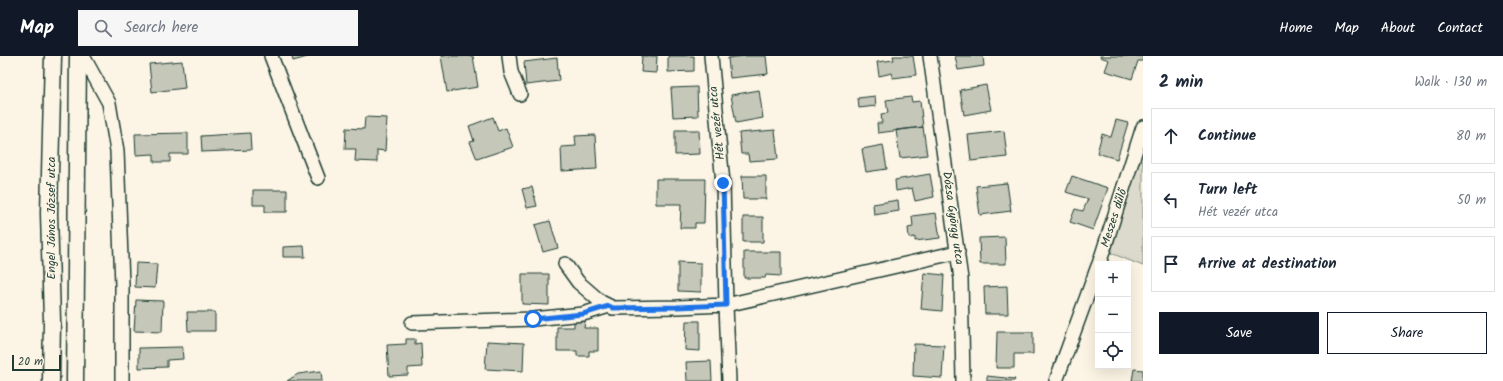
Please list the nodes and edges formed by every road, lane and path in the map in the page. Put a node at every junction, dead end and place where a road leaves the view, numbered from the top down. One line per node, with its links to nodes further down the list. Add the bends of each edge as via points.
1 (53, 56): 18 (street, Engel János József utca, via 48,213 52,321)
2 (78, 56): 19 (street, Engel János József utca)
3 (82, 56): 20 (street, via 109,103 117,151 122,285)
4 (271, 56): 10 (street)
5 (509, 56): 8 (street, via 511,72)
6 (711, 56): 15 (street, Hét vezér utca, via 723,183)
7 (930, 56): 11 (street, Dózsa György utca)
8 (520, 94)
9 (1143, 127): 12 (street, Meszes dűlő)
10 (318, 178)
11 (958, 252): 15 (street); 22 (street, Dózsa György utca)
12 (1099, 261)
13 (565, 264): 16 (street, via 578,282)
14 (1095, 273): 23 (street, Meszes dűlő)
15 (726, 305): 16 (street, via 621,308); 21 (street, Hét vezér utca)
16 (609, 306): 17 (street, via 583,314 533,319)
17 (412, 323)
18 (51, 381)
19 (75, 381)
20 (122, 381)
21 (730, 381)
22 (963, 381)
23 (1056, 381)

